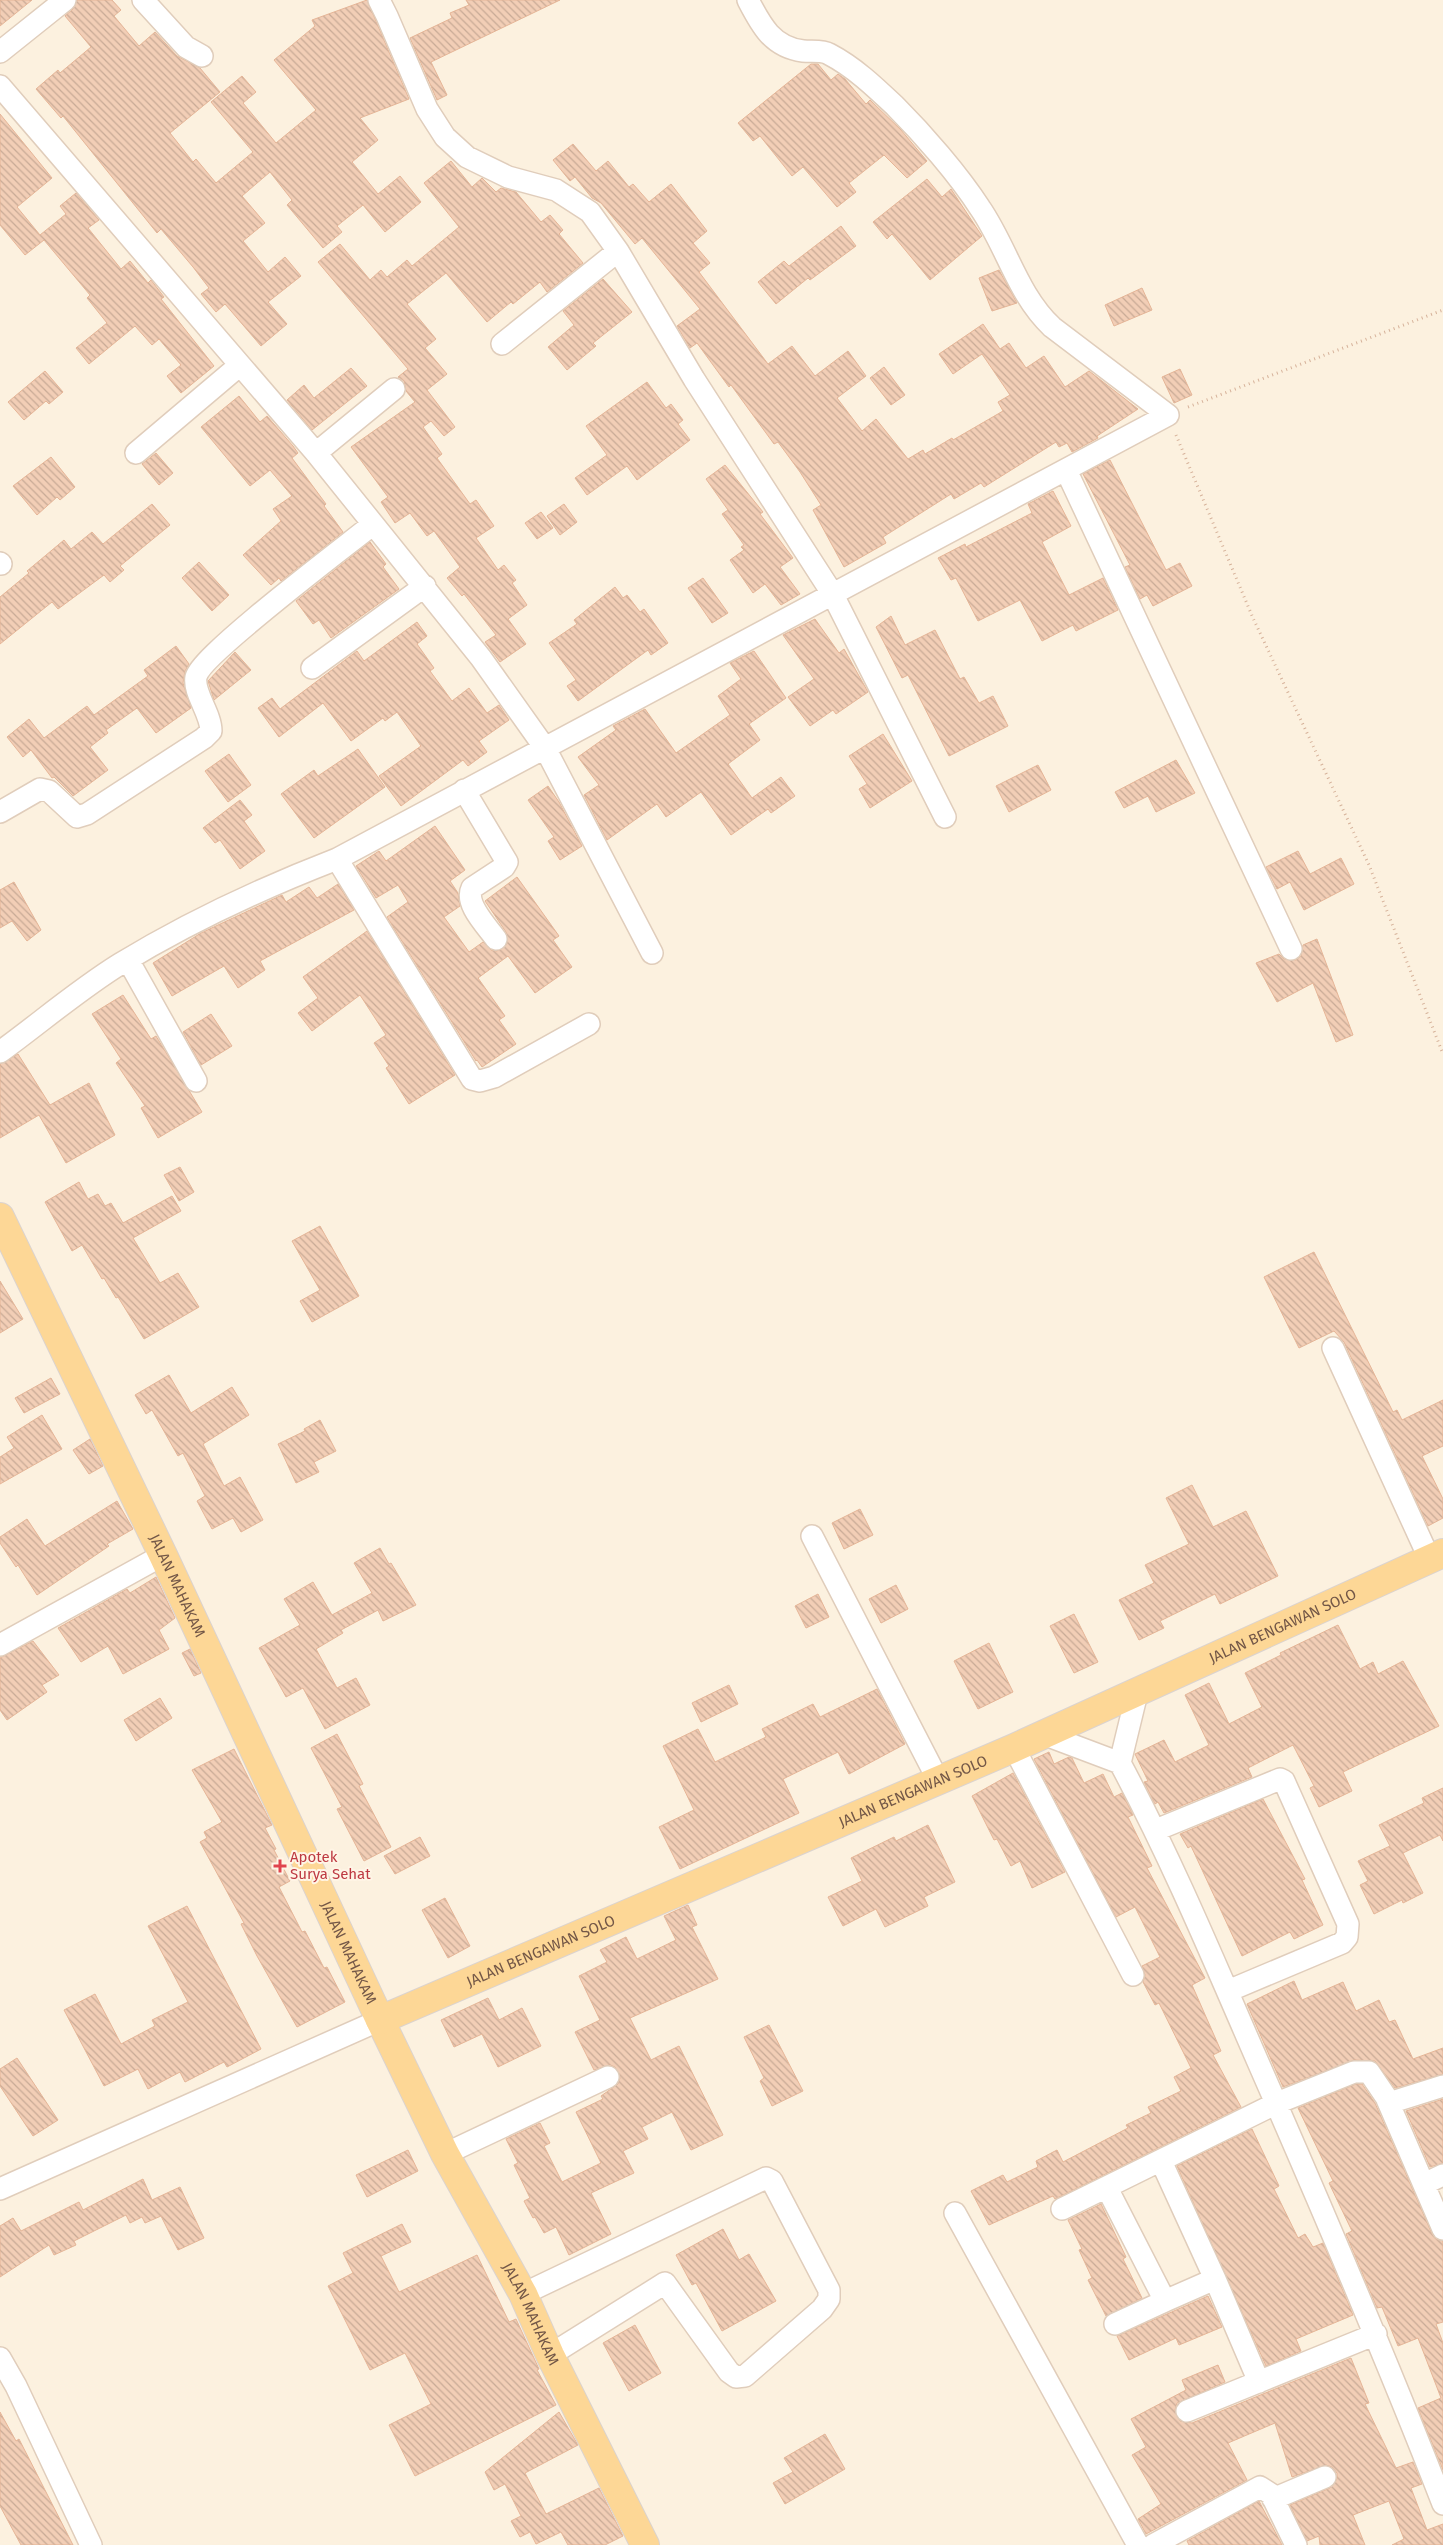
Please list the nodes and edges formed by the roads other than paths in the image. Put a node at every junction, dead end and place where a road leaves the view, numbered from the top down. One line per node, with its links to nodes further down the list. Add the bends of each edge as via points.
1 (65, 0): 5 (street)
2 (143, 0): 6 (street, via 186,47)
3 (378, 0): 8 (street, via 388,16 427,109 445,137 467,157 508,177 556,190 590,212)
4 (748, 0): 14 (street, via 759,22 780,44 827,53 850,66 895,107 930,144 980,208 1037,313 1159,420)
5 (1, 50)
6 (202, 56)
7 (0, 86): 10 (street)
8 (618, 251): 9 (street); 17 (street, via 694,379)
9 (502, 344)
10 (240, 365): 12 (street); 13 (street)
11 (394, 390): 13 (street)
12 (136, 453)
13 (316, 453): 15 (street)
14 (1066, 470): 17 (street); 25 (street)
15 (372, 525): 16 (street); 21 (street, via 284,594 208,660 196,675 196,684 211,721 211,731 204,738 87,814 77,817 49,790 40,789)
16 (425, 586): 18 (street); 19 (street)
17 (832, 593): 19 (street); 22 (street)
18 (312, 668)
19 (545, 748): 20 (street); 26 (street)
20 (464, 790): 23 (street); 24 (street, via 506,862 504,867 472,888 469,894)
21 (0, 812)
22 (945, 817)
23 (336, 859): 27 (street, via 264,887); 28 (street, via 472,1079 480,1081 494,1077)
24 (496, 939)
25 (1291, 949)
26 (652, 953)
27 (128, 960): 29 (street); 30 (street)
28 (589, 1024)
29 (0, 1052)
30 (196, 1081)
31 (0, 1217): 34 (main road, JALAN MAHAKAM)
32 (1333, 1348): 35 (street)
33 (812, 1536): 41 (street)
34 (163, 1555): 36 (street); 45 (main road, JALAN MAHAKAM)
35 (1436, 1557): 37 (main road, JALAN BENGAWAN SOLO)
36 (0, 1645)
37 (1137, 1693): 38 (main road, JALAN BENGAWAN SOLO); 40 (street)
38 (1043, 1734): 39 (main road, JALAN BENGAWAN SOLO); 40 (street)
39 (1014, 1748): 41 (main road, JALAN BENGAWAN SOLO); 43 (street)
40 (1120, 1763): 42 (street)
41 (938, 1780): 45 (main road, JALAN BENGAWAN SOLO)
42 (1156, 1830): 44 (street); 44 (street, via 1280,1779 1284,1781 1348,1924 1347,1937 1342,1944)
43 (1132, 1975)
44 (1228, 1991): 48 (street)
45 (380, 2020): 50 (main road, JALAN MAHAKAM); 55 (street)
46 (608, 2077): 50 (street)
47 (1443, 2086): 49 (street)
48 (1276, 2103): 49 (street, via 1354,2072 1369,2072); 51 (street); 63 (street)
49 (1389, 2103): 53 (street)
50 (445, 2154): 60 (main road, JALAN MAHAKAM)
51 (1161, 2161): 54 (street); 59 (street)
52 (1443, 2175): 53 (street)
53 (1424, 2184): 58 (street)
54 (1106, 2188): 56 (street); 61 (street)
55 (0, 2189)
56 (1062, 2209)
57 (955, 2213): 73 (street)
58 (1443, 2228)
59 (1215, 2279): 61 (street); 66 (street)
60 (523, 2294): 64 (main road, JALAN MAHAKAM); 64 (street, via 766,2178 772,2181 829,2290 829,2299 822,2309 746,2376 736,2377 729,2372 665,2283)
61 (1165, 2301): 62 (street)
62 (1115, 2324)
63 (1376, 2334): 66 (street); 70 (street)
64 (550, 2356): 72 (main road, JALAN MAHAKAM)
65 (0, 2358): 71 (street)
66 (1259, 2382): 67 (street)
67 (1187, 2411)
68 (1326, 2477): 69 (street)
69 (1273, 2499): 74 (street, via 1267,2489 1260,2487); 75 (street)
70 (1443, 2504)
71 (91, 2545)
72 (645, 2545)
73 (1138, 2545)
74 (1153, 2545)
75 (1296, 2545)

